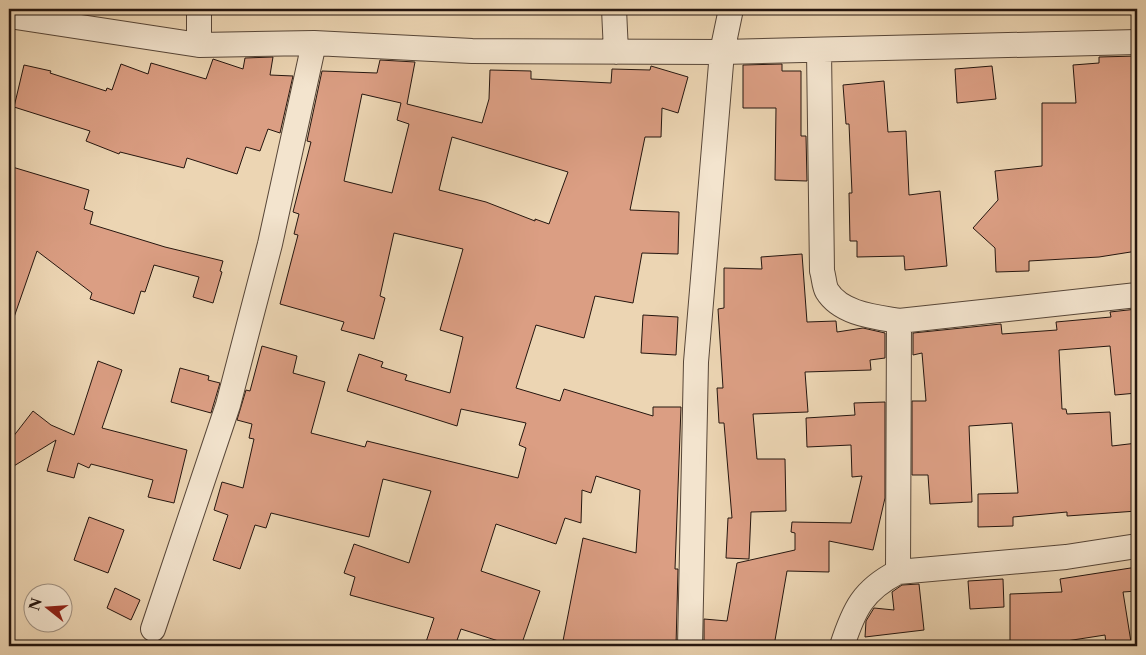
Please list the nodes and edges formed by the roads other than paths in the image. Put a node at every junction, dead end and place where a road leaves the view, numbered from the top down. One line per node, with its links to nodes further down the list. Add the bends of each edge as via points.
1 (200, 9): 7 (street)
2 (614, 9): 8 (street)
3 (731, 9): 9 (street)
4 (9, 16): 7 (street)
5 (1137, 42): 10 (street)
6 (314, 43): 7 (street); 8 (street, via 472,51); 15 (street, via 270,244 228,405)
7 (198, 45)
8 (616, 52): 9 (street)
9 (722, 52): 10 (street); 16 (street, via 696,362)
10 (819, 52): 12 (street, via 822,272 827,291 845,307 860,314)
11 (1137, 295): 12 (street)
12 (899, 321): 14 (street)
13 (1137, 546): 14 (street, via 1066,557)
14 (898, 572): 17 (street, via 864,595)
15 (153, 629)
16 (690, 646)
17 (842, 646)

